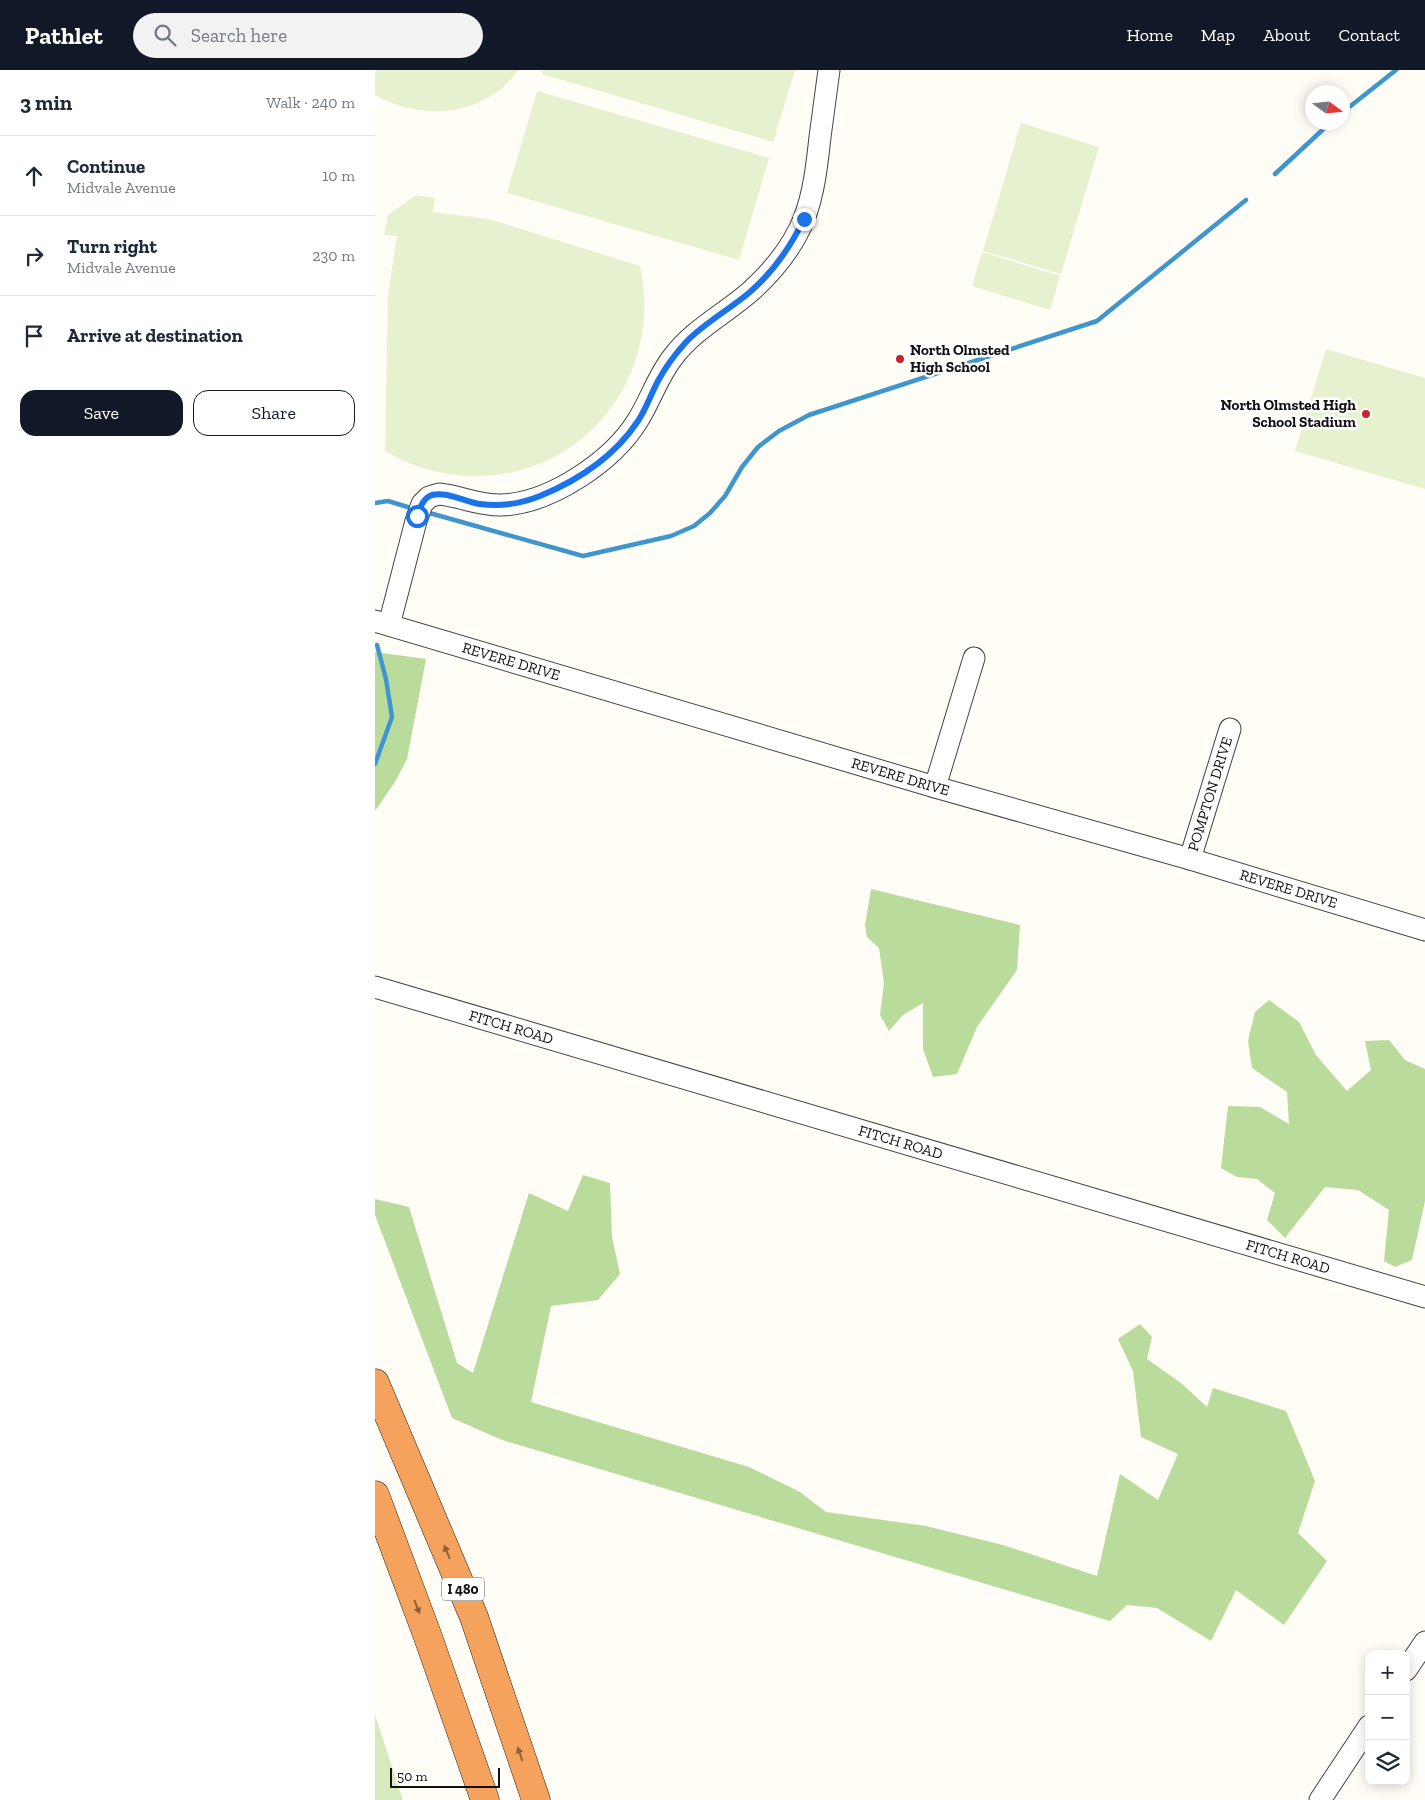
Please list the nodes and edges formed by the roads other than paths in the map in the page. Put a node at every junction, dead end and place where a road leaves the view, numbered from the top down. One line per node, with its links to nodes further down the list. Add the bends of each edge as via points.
1 (829, 70): 2 (street, via 814,187 798,232 775,265 751,291 687,341 658,381 638,421 621,442 583,475 521,503 480,504 439,494 429,497 420,510)
2 (382, 623): 5 (street, REVERE DRIVE)
3 (974, 658): 5 (street)
4 (1231, 729): 6 (street, POMPTON DRIVE)
5 (935, 787): 6 (street, REVERE DRIVE)
6 (1191, 859): 7 (street, REVERE DRIVE)
7 (1425, 930)
8 (375, 987): 9 (street, FITCH ROAD)
9 (1425, 1297)
10 (375, 1383): 16 (highway, I 480, one-way to 10, via 474,1617)
11 (375, 1496): 15 (highway, one-way to 15)
12 (1425, 1642): 13 (street)
13 (1410, 1664)
14 (1365, 1732): 17 (street)
15 (485, 1800)
16 (536, 1800)
17 (1320, 1800)

